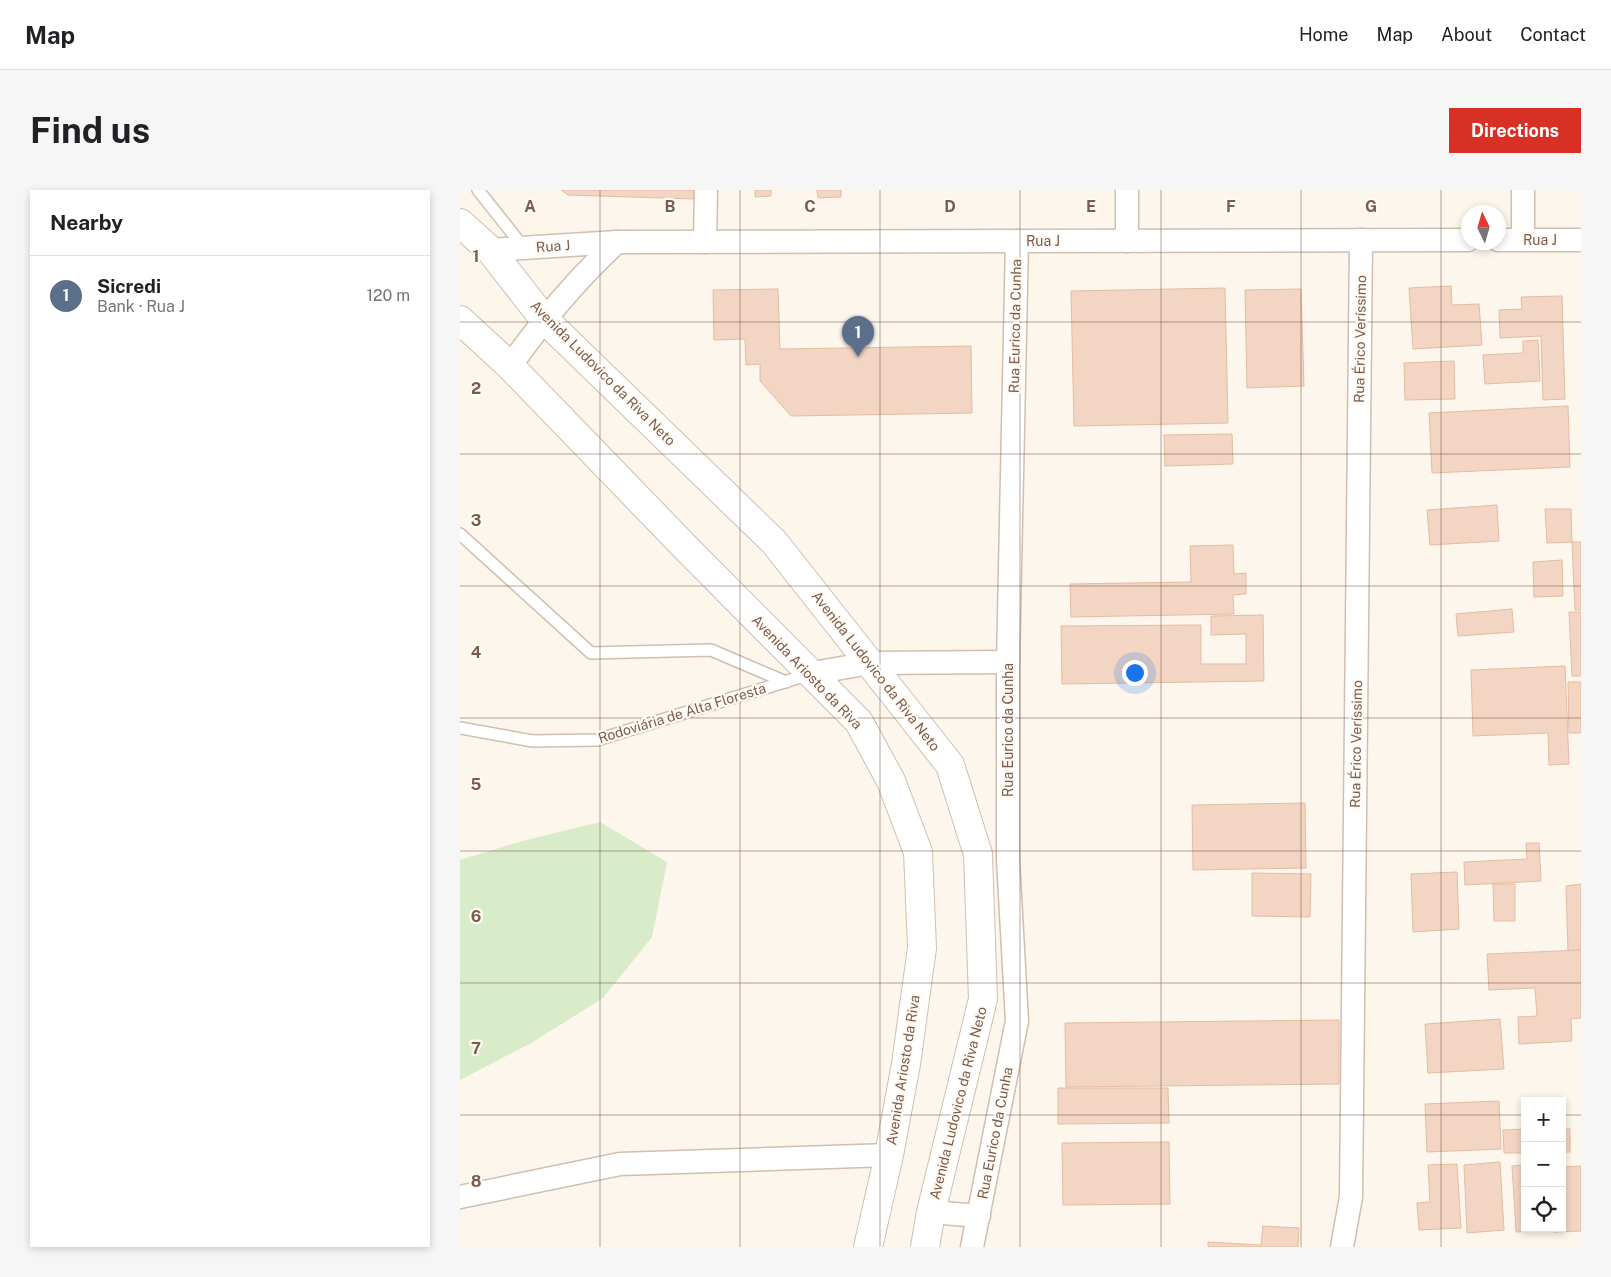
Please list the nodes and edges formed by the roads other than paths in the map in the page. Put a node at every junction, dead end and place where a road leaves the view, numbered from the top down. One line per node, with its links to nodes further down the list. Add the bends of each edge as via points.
1 (478, 190): 15 (lane)
2 (706, 190): 14 (street)
3 (1127, 190): 12 (street)
4 (1523, 190): 9 (street)
5 (460, 223): 16 (street, Avenida Ludovico da Riva Neto)
6 (1361, 240): 7 (street, Rua J); 12 (street, Rua J); 35 (street, Rua Érico Veríssimo, via 1351,1197)
7 (1461, 240)
8 (1506, 240): 9 (street, Rua J)
9 (1523, 240): 10 (street, Rua J)
10 (1581, 240)
11 (1016, 241): 12 (street, Rua J); 14 (street, Rua J); 21 (street, Rua Eurico da Cunha)
12 (1127, 241)
13 (617, 242): 14 (street, Rua J); 15 (street, Rua J); 17 (street, via 578,279)
14 (705, 242)
15 (524, 248): 16 (street, Rua J)
16 (490, 250): 17 (street, Avenida Ludovico da Riva Neto)
17 (544, 319): 19 (street); 22 (street, Avenida Ludovico da Riva Neto, via 774,542)
18 (460, 320): 19 (street, Avenida Ariosto da Riva)
19 (510, 366): 23 (street, Avenida Ariosto da Riva, via 688,550)
20 (460, 534): 24 (lane, via 591,652 711,650)
21 (1008, 662): 22 (street); 27 (street, Rua Eurico da Cunha)
22 (870, 663): 23 (street); 26 (street, Avenida Ludovico da Riva Neto, via 950,765)
23 (813, 673): 24 (lane, Rodoviária de Alta Floresta); 28 (street, Avenida Ariosto da Riva, via 859,722 891,781 918,852 922,948)
24 (786, 682): 25 (lane, Rodoviária de Alta Floresta, via 597,740 533,741)
25 (460, 728)
26 (978, 854): 27 (street); 30 (street, Avenida Ludovico da Riva Neto, via 983,998)
27 (1008, 860): 31 (street, Rua Eurico da Cunha, via 1017,1021)
28 (889, 1155): 29 (street, via 620,1164); 32 (street, Avenida Ariosto da Riva)
29 (460, 1197)
30 (931, 1212): 31 (street); 33 (street, Avenida Ludovico da Riva Neto)
31 (979, 1216): 34 (street, Rua Eurico da Cunha)
32 (868, 1247)
33 (926, 1247)
34 (972, 1247)
35 (1342, 1247)

